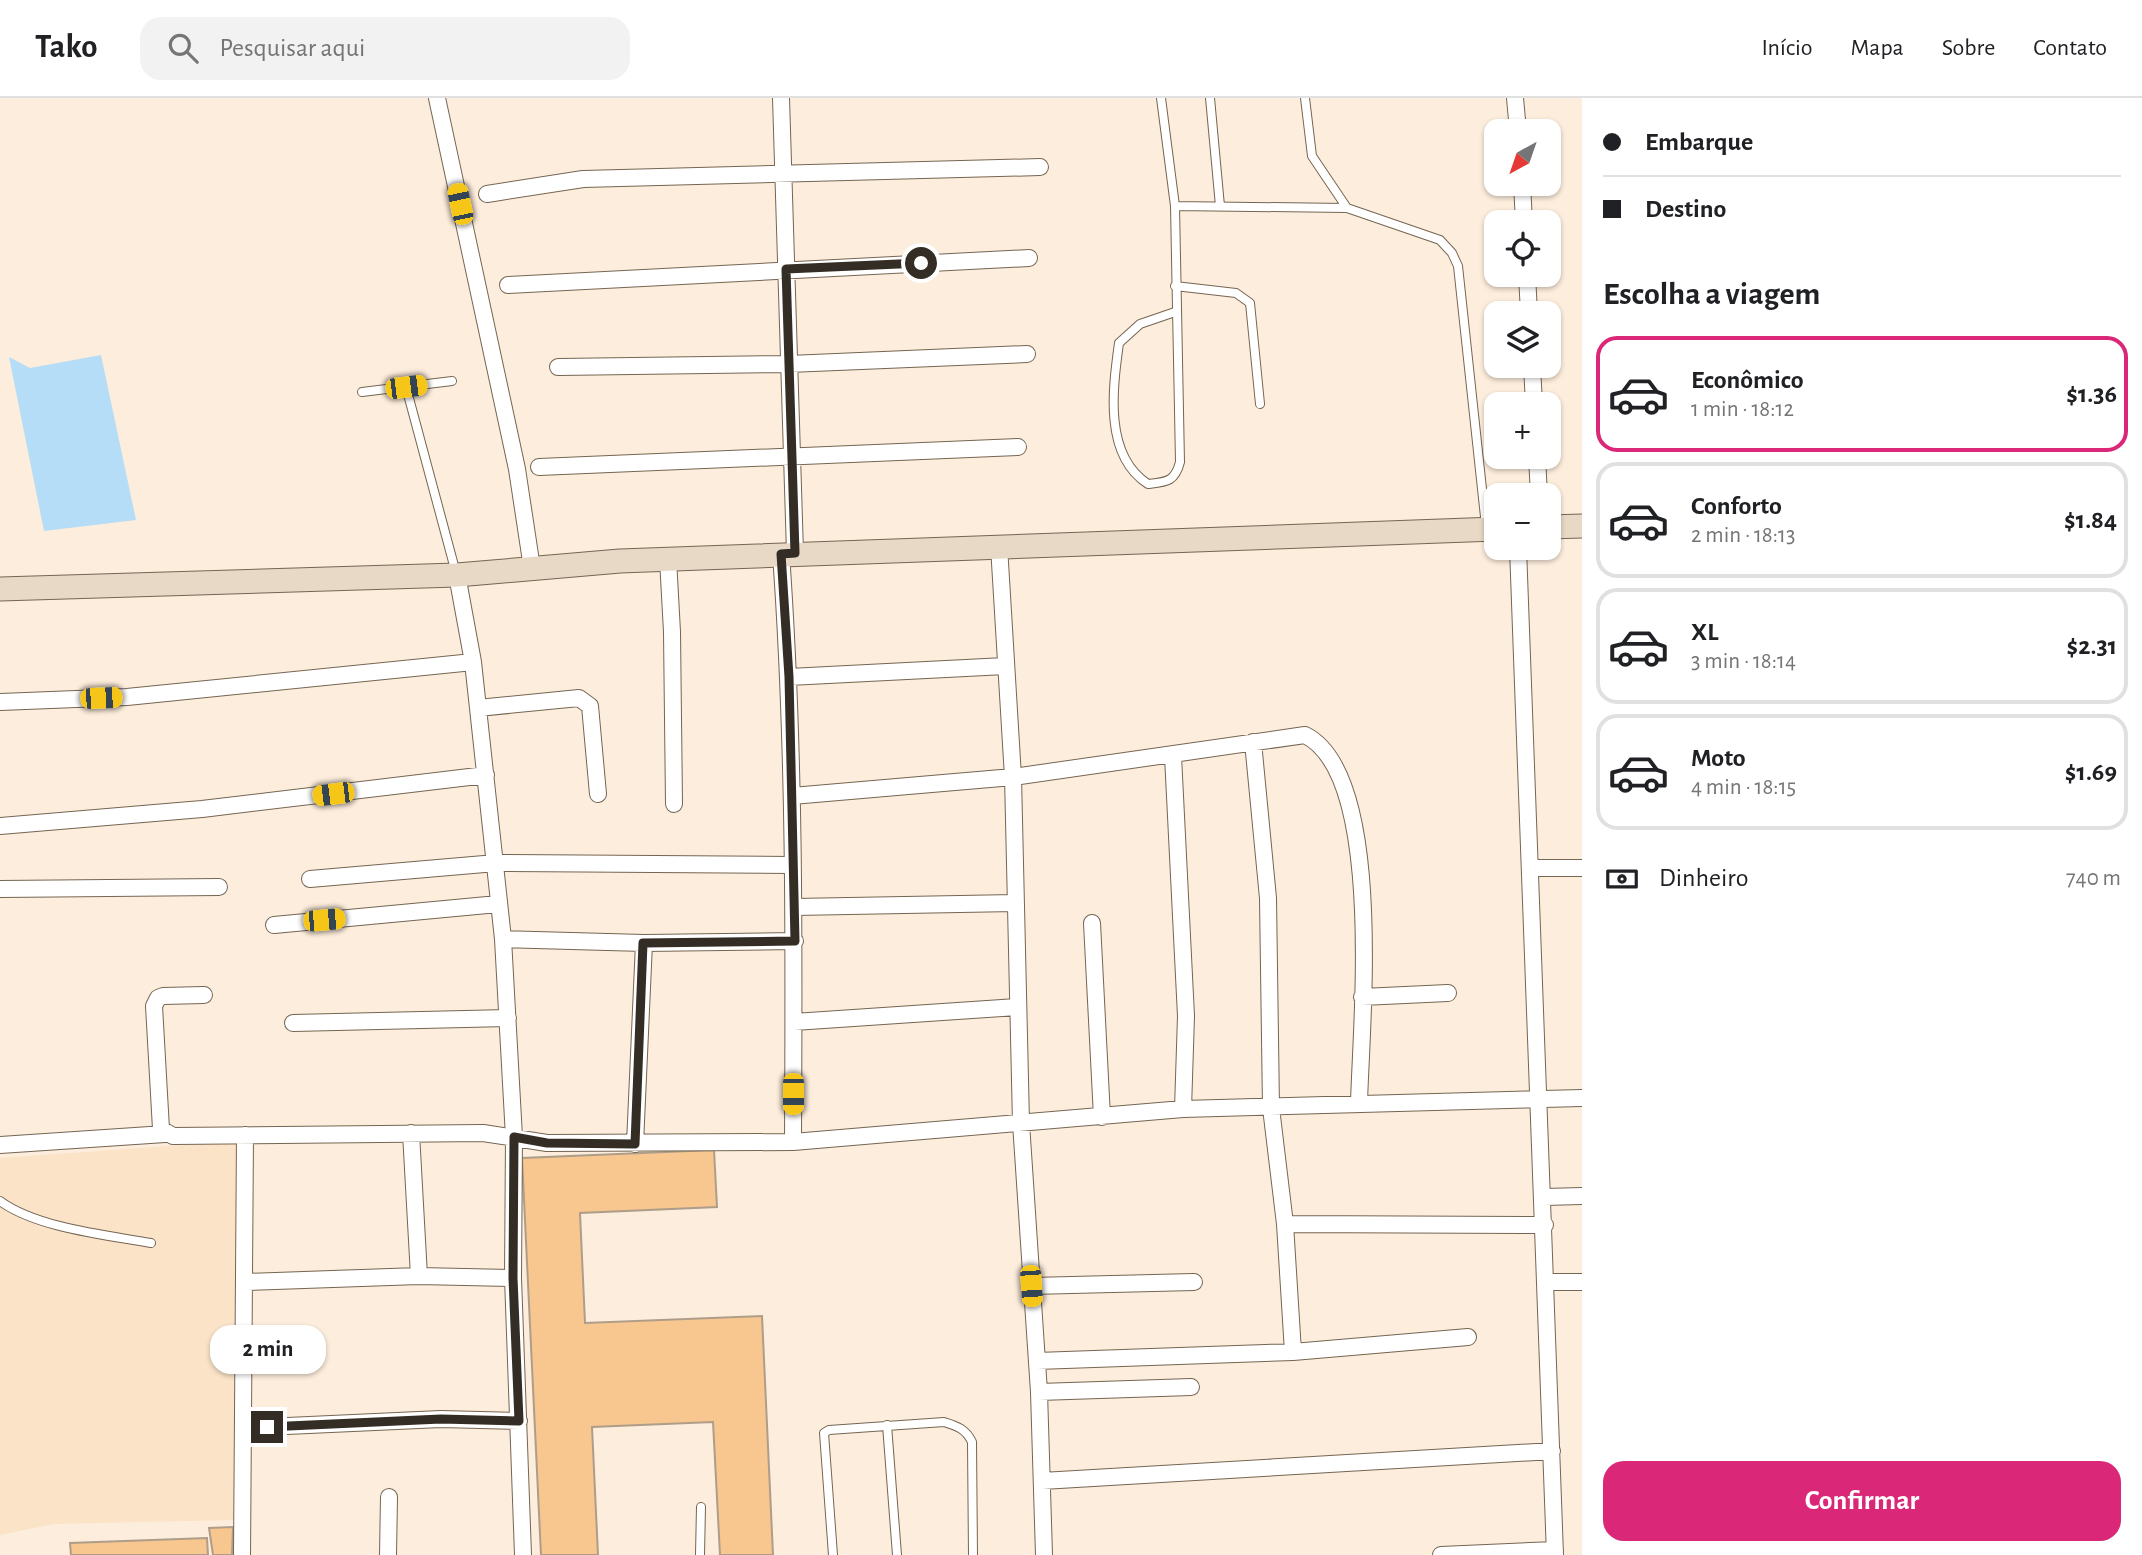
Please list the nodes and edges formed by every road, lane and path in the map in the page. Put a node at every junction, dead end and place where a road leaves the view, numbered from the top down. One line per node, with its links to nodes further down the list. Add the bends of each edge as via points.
1 (437, 98): 37 (street, via 517,469)
2 (781, 98): 9 (street)
3 (1161, 98): 11 (lane)
4 (1210, 98): 12 (lane)
5 (1306, 98): 13 (lane, via 1312,156)
6 (1515, 98): 7 (street)
7 (1517, 119)
8 (1040, 167): 9 (street)
9 (784, 173): 10 (street, via 583,179); 15 (street)
10 (487, 194)
11 (1175, 206): 12 (lane); 17 (lane)
12 (1220, 206): 13 (lane)
13 (1347, 208): 29 (lane, via 1440,240 1452,253 1458,267)
14 (1030, 258): 15 (street)
15 (786, 269): 16 (street); 20 (street)
16 (508, 285)
17 (1175, 286): 18 (lane); 25 (lane, via 1236,293 1250,303)
18 (1175, 312): 18 (lane, via 1180,462 1169,482 1148,484 1133,471 1114,425 1112,388 1119,343 1140,324)
19 (1027, 354): 20 (street)
20 (789, 365): 21 (street); 27 (street)
21 (558, 367)
22 (452, 381): 23 (lane)
23 (406, 387): 24 (lane); 38 (lane)
24 (362, 392)
25 (1260, 404)
26 (1018, 447): 27 (street)
27 (792, 457): 28 (street); 34 (street)
28 (539, 467)
29 (1485, 483)
30 (1582, 526): 31 (street)
31 (1561, 527)
32 (1484, 529): 33 (street)
33 (999, 546): 34 (street); 41 (street)
34 (788, 554): 35 (street); 42 (street)
35 (668, 559): 37 (street); 51 (street)
36 (1519, 560): 55 (street)
37 (532, 568): 38 (street)
38 (457, 575): 39 (street); 40 (street)
39 (0, 589)
40 (473, 662): 43 (street, via 127,697); 44 (street)
41 (1005, 666): 42 (street); 48 (street)
42 (789, 677): 50 (street)
43 (0, 702)
44 (478, 708): 47 (street); 49 (street, via 585,701 590,706)
45 (1253, 742): 46 (street); 70 (street, via 1305,735 1320,743 1339,770 1357,832); 78 (street, via 1268,898)
46 (1173, 756): 48 (street); 79 (street, via 1186,1016)
47 (486, 775): 52 (street, via 202,809); 53 (street)
48 (1013, 777): 50 (street); 60 (street)
49 (598, 794)
50 (792, 796): 54 (street)
51 (674, 804)
52 (0, 826)
53 (496, 863): 54 (street); 57 (street); 61 (street)
54 (791, 865): 62 (street)
55 (1532, 868): 56 (street); 76 (street)
56 (1582, 868)
57 (310, 878)
58 (219, 887): 59 (street)
59 (0, 889)
60 (1015, 902): 62 (street); 71 (street)
61 (498, 904): 64 (street); 65 (street)
62 (794, 907): 66 (street)
63 (1092, 923): 80 (street)
64 (274, 925)
65 (503, 939): 67 (street); 72 (street)
66 (795, 941): 67 (street); 73 (street)
67 (643, 943): 87 (street)
68 (1448, 993): 70 (street)
69 (204, 995): 83 (street, via 156,1000 161,1129)
70 (1362, 997): 77 (street)
71 (1017, 1007): 73 (street); 81 (street)
72 (508, 1018): 74 (street); 85 (street)
73 (794, 1022): 86 (street)
74 (293, 1023)
75 (1582, 1098): 76 (street)
76 (1541, 1100): 77 (street); 89 (street)
77 (1359, 1103): 78 (street)
78 (1271, 1108): 79 (street); 92 (street)
79 (1183, 1110): 80 (street)
80 (1102, 1116): 81 (street)
81 (1021, 1124): 86 (street); 101 (street)
82 (411, 1133): 84 (street); 85 (street); 95 (street)
83 (165, 1134): 84 (street); 88 (street)
84 (245, 1135): 100 (street)
85 (514, 1137): 87 (street, via 547,1143); 96 (street)
86 (793, 1142): 87 (street)
87 (635, 1144)
88 (0, 1145)
89 (1544, 1196): 90 (street); 93 (street)
90 (1582, 1196)
91 (0, 1201): 94 (lane, via 72,1227)
92 (1285, 1224): 93 (street); 103 (street)
93 (1545, 1225): 98 (street)
94 (151, 1242)
95 (419, 1276): 96 (street); 100 (street)
96 (513, 1278): 107 (street)
97 (1194, 1282): 101 (street)
98 (1546, 1282): 99 (street); 110 (street)
99 (1582, 1282)
100 (244, 1283): 109 (street)
101 (1031, 1286): 104 (street)
102 (1468, 1337): 103 (street)
103 (1293, 1352): 104 (street)
104 (1037, 1362): 106 (street)
105 (1191, 1387): 106 (street)
106 (1039, 1392): 111 (street)
107 (519, 1421): 109 (street, via 427,1419); 117 (street)
108 (887, 1425): 119 (lane, via 824,1433); 120 (lane); 121 (lane, via 944,1422 968,1434 972,1442)
109 (243, 1428): 115 (street)
110 (1552, 1451): 111 (street); 114 (street)
111 (1042, 1481): 122 (street)
112 (389, 1497): 116 (street)
113 (701, 1507): 118 (lane)
114 (1555, 1553): 123 (street)
115 (242, 1555)
116 (388, 1555)
117 (523, 1555)
118 (700, 1555)
119 (833, 1555)
120 (898, 1555)
121 (973, 1555)
122 (1044, 1555)
123 (1441, 1555)

